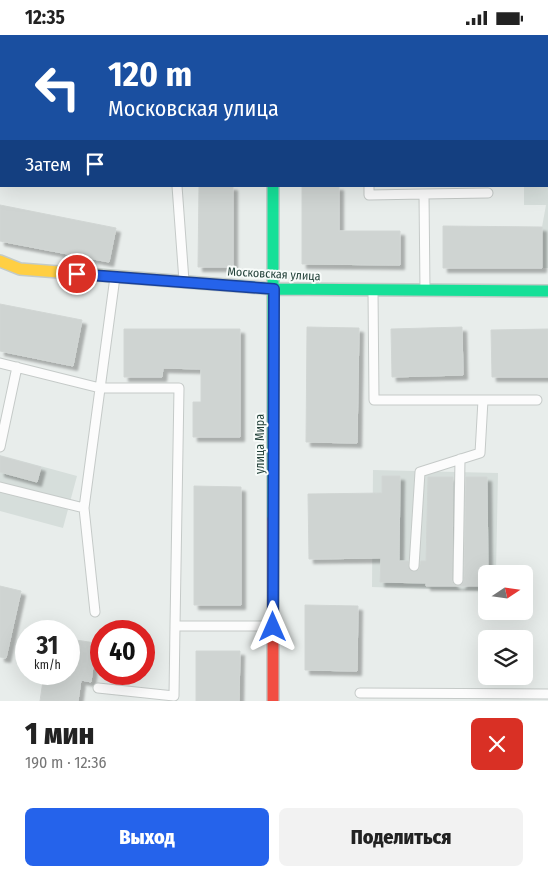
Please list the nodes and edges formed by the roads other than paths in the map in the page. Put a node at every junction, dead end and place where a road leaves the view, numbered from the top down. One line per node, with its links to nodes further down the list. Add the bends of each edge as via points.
1 (177, 187): 8 (lane)
2 (273, 187): 9 (street, улица Мира)
3 (369, 187): 5 (lane, via 369,195)
4 (488, 193): 5 (lane)
5 (424, 194): 11 (lane)
6 (0, 261): 7 (street, Московская улица, via 20,269)
7 (115, 277): 8 (street, Московская улица); 15 (lane)
8 (184, 282): 9 (street, Московская улица)
9 (274, 289): 10 (street, Московская улица); 26 (street, улица Мира)
10 (373, 290): 11 (street, Московская улица); 17 (lane, via 374,400)
11 (425, 290): 12 (street, Московская улица)
12 (548, 291)
13 (0, 363): 14 (lane)
14 (17, 367): 15 (lane); 18 (lane)
15 (100, 389): 21 (lane); 25 (lane, via 179,388)
16 (537, 399): 17 (lane)
17 (483, 400): 19 (lane, via 480,453)
18 (0, 447)
19 (460, 459): 22 (lane, via 420,471); 23 (lane)
20 (0, 487): 21 (lane)
21 (84, 508): 24 (lane)
22 (414, 566)
23 (458, 580)
24 (95, 612)
25 (176, 626): 26 (lane); 27 (lane, via 174,696)
26 (273, 627): 30 (street, улица Мира)
27 (98, 688)
28 (360, 693): 29 (lane)
29 (548, 694)
30 (273, 701)

